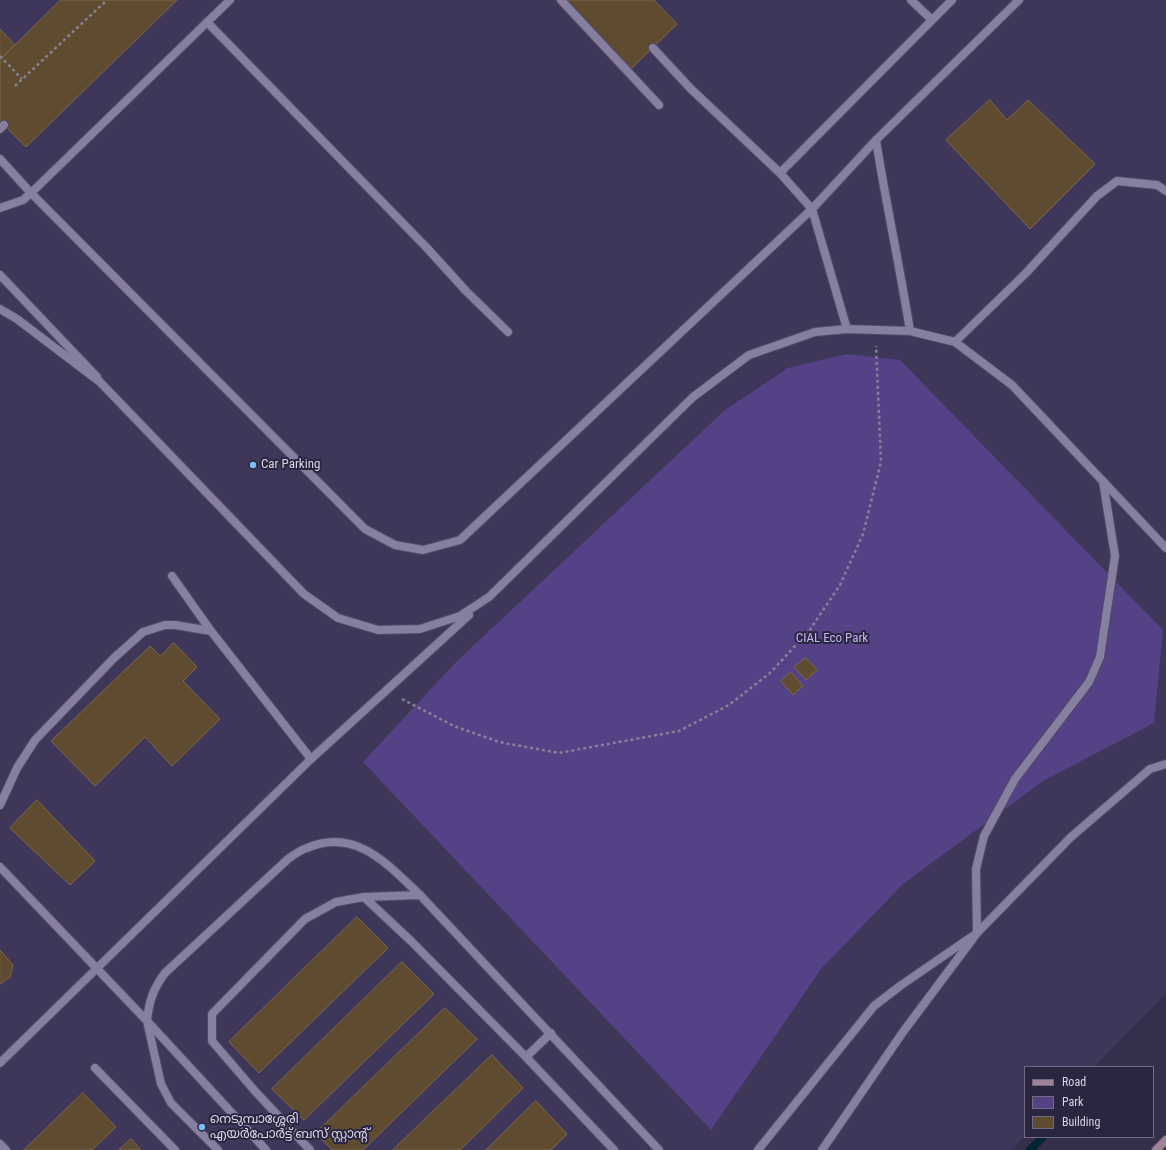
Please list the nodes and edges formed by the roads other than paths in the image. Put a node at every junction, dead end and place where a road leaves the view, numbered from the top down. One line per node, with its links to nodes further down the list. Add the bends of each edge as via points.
1 (230, 0): 7 (street)
2 (561, 0): 9 (street)
3 (911, 0): 6 (street)
4 (952, 0): 6 (street)
5 (1019, 0): 10 (street)
6 (932, 20): 12 (street)
7 (208, 22): 14 (street); 21 (street)
8 (653, 48): 12 (street, via 690,88)
9 (659, 105)
10 (876, 140): 16 (street); 20 (street)
11 (0, 159): 14 (street)
12 (780, 173): 16 (street)
13 (1166, 191): 22 (street, via 1157,185 1117,181 1097,196 1026,273)
14 (31, 193): 15 (street, via 23,200); 16 (street, via 365,529 395,546 423,550 460,540)
15 (0, 208)
16 (812, 209): 19 (street)
17 (0, 275): 23 (street)
18 (0, 309): 23 (street, via 17,318)
19 (847, 329): 20 (street); 27 (street, via 815,332 749,356 693,397)
20 (910, 331): 22 (street)
21 (508, 332)
22 (955, 342): 24 (street, via 1012,385)
23 (100, 382): 27 (street, via 304,594 338,618 378,630 420,629 460,616)
24 (1103, 481): 25 (street); 35 (street, via 1114,556 1100,656 1088,682 1015,779 984,836 976,869)
25 (1166, 548)
26 (172, 576): 28 (street)
27 (489, 596): 29 (street)
28 (211, 631): 29 (street); 31 (street, via 165,625 143,632 114,658 35,740 17,768)
29 (311, 759): 36 (street)
30 (1166, 764): 35 (street, via 1150,769 1071,837)
31 (0, 805)
32 (0, 867): 36 (street)
33 (420, 895): 34 (street); 37 (street, via 370,850 350,843 328,842 307,847 288,859 165,973 154,988 148,1005); 38 (street)
34 (364, 897): 39 (street); 48 (street, via 336,902 305,919 212,1014 212,1040)
35 (977, 933): 51 (street, via 874,1006); 52 (street, via 903,1032)
36 (96, 968): 37 (street); 40 (street)
37 (147, 1021): 46 (street, via 161,1084 171,1103); 47 (street)
38 (551, 1033): 39 (street); 50 (street)
39 (526, 1057): 49 (street)
40 (0, 1063)
41 (95, 1068): 45 (street)
42 (1166, 1140): 53 (main road)
43 (0, 1144): 44 (street)
44 (6, 1150)
45 (175, 1150)
46 (218, 1150)
47 (266, 1150)
48 (310, 1150)
49 (614, 1150)
50 (659, 1150)
51 (758, 1150)
52 (822, 1150)
53 (1156, 1150)

